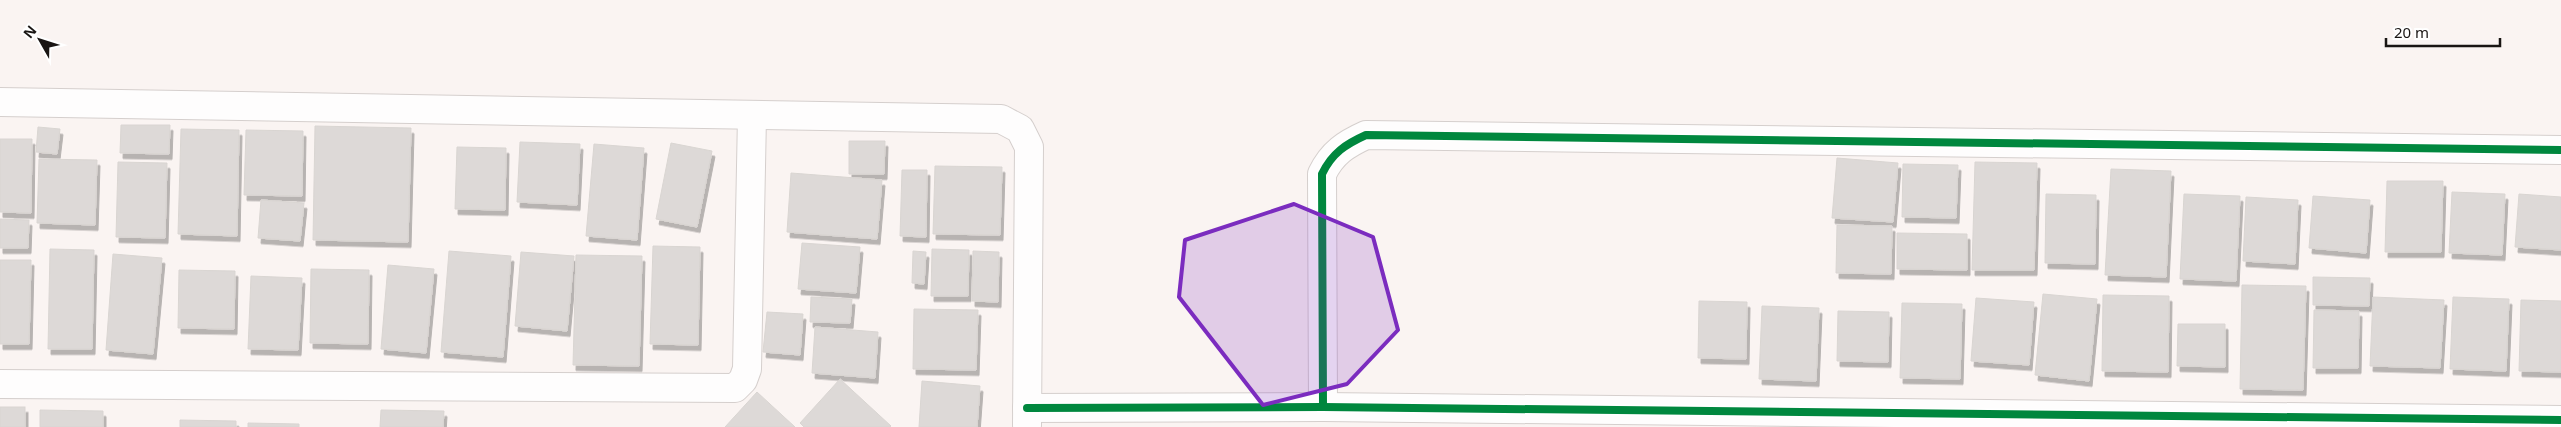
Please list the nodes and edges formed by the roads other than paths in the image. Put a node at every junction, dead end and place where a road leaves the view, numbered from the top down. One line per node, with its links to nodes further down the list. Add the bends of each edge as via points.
1 (0, 102): 2 (street)
2 (752, 116): 4 (street, via 747,369 735,388); 6 (street, via 1001,119 1020,129 1029,147)
3 (2561, 150): 5 (street, via 1366,135 1347,143 1331,158 1322,174)
4 (0, 384)
5 (1323, 407): 6 (street); 7 (street)
6 (1027, 418)
7 (1908, 420): 8 (street)
8 (2561, 420)

